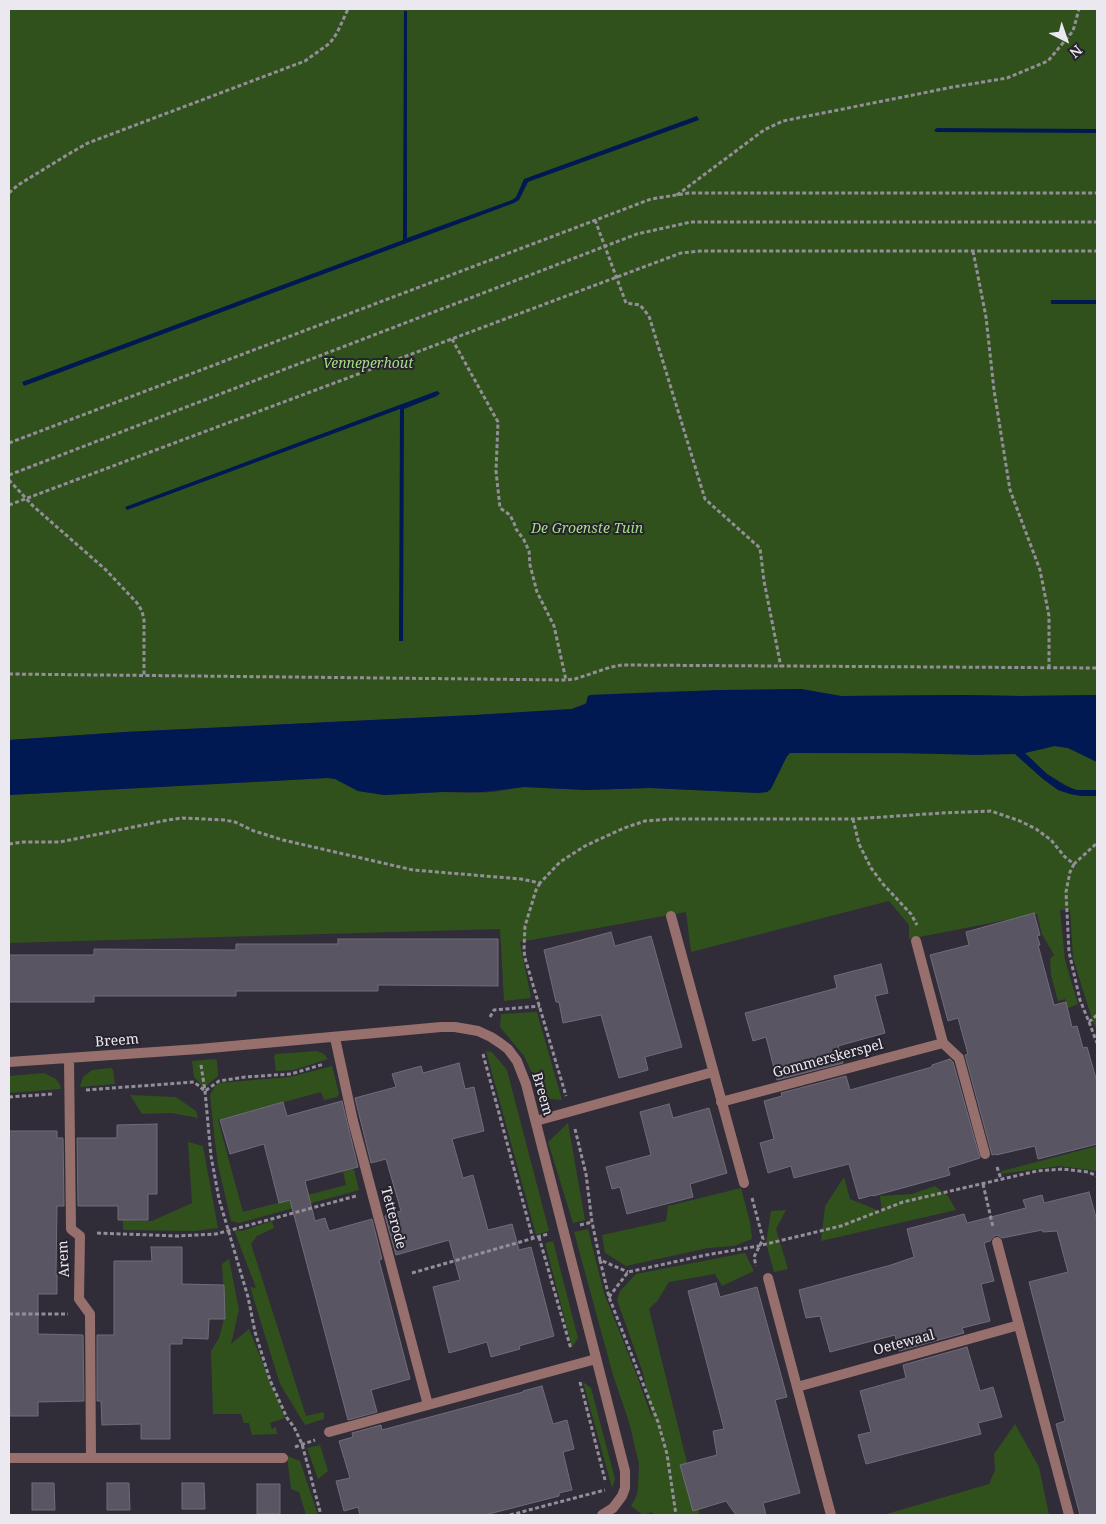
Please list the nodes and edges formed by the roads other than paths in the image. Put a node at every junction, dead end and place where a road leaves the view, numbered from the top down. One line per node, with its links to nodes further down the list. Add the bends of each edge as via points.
1 (671, 916): 7 (street)
2 (916, 940): 4 (street)
3 (335, 1038): 5 (street, Breem); 9 (street, Breem, via 442,1027 480,1032 508,1049 517,1062); 17 (street, Tetterode, via 353,1122)
4 (943, 1043): 8 (street, Gommerskerspel); 10 (street, via 959,1058)
5 (69, 1059): 6 (street, Breem); 20 (street, Arem, via 71,1230 80,1236 79,1299 90,1314)
6 (9, 1062)
7 (713, 1072): 8 (street); 9 (street)
8 (721, 1102): 11 (street)
9 (536, 1121): 15 (street, Breem)
10 (985, 1154)
11 (744, 1183)
12 (997, 1242): 14 (street)
13 (768, 1278): 16 (street)
14 (1019, 1326): 16 (street, Oetewaal); 24 (street)
15 (596, 1359): 17 (street); 22 (street, Breem, via 626,1471 622,1496 613,1508)
16 (797, 1387): 23 (street)
17 (428, 1405): 18 (street)
18 (328, 1432)
19 (9, 1458): 20 (street)
20 (92, 1458): 21 (street)
21 (283, 1458)
22 (602, 1515)
23 (831, 1515)
24 (1070, 1515)

